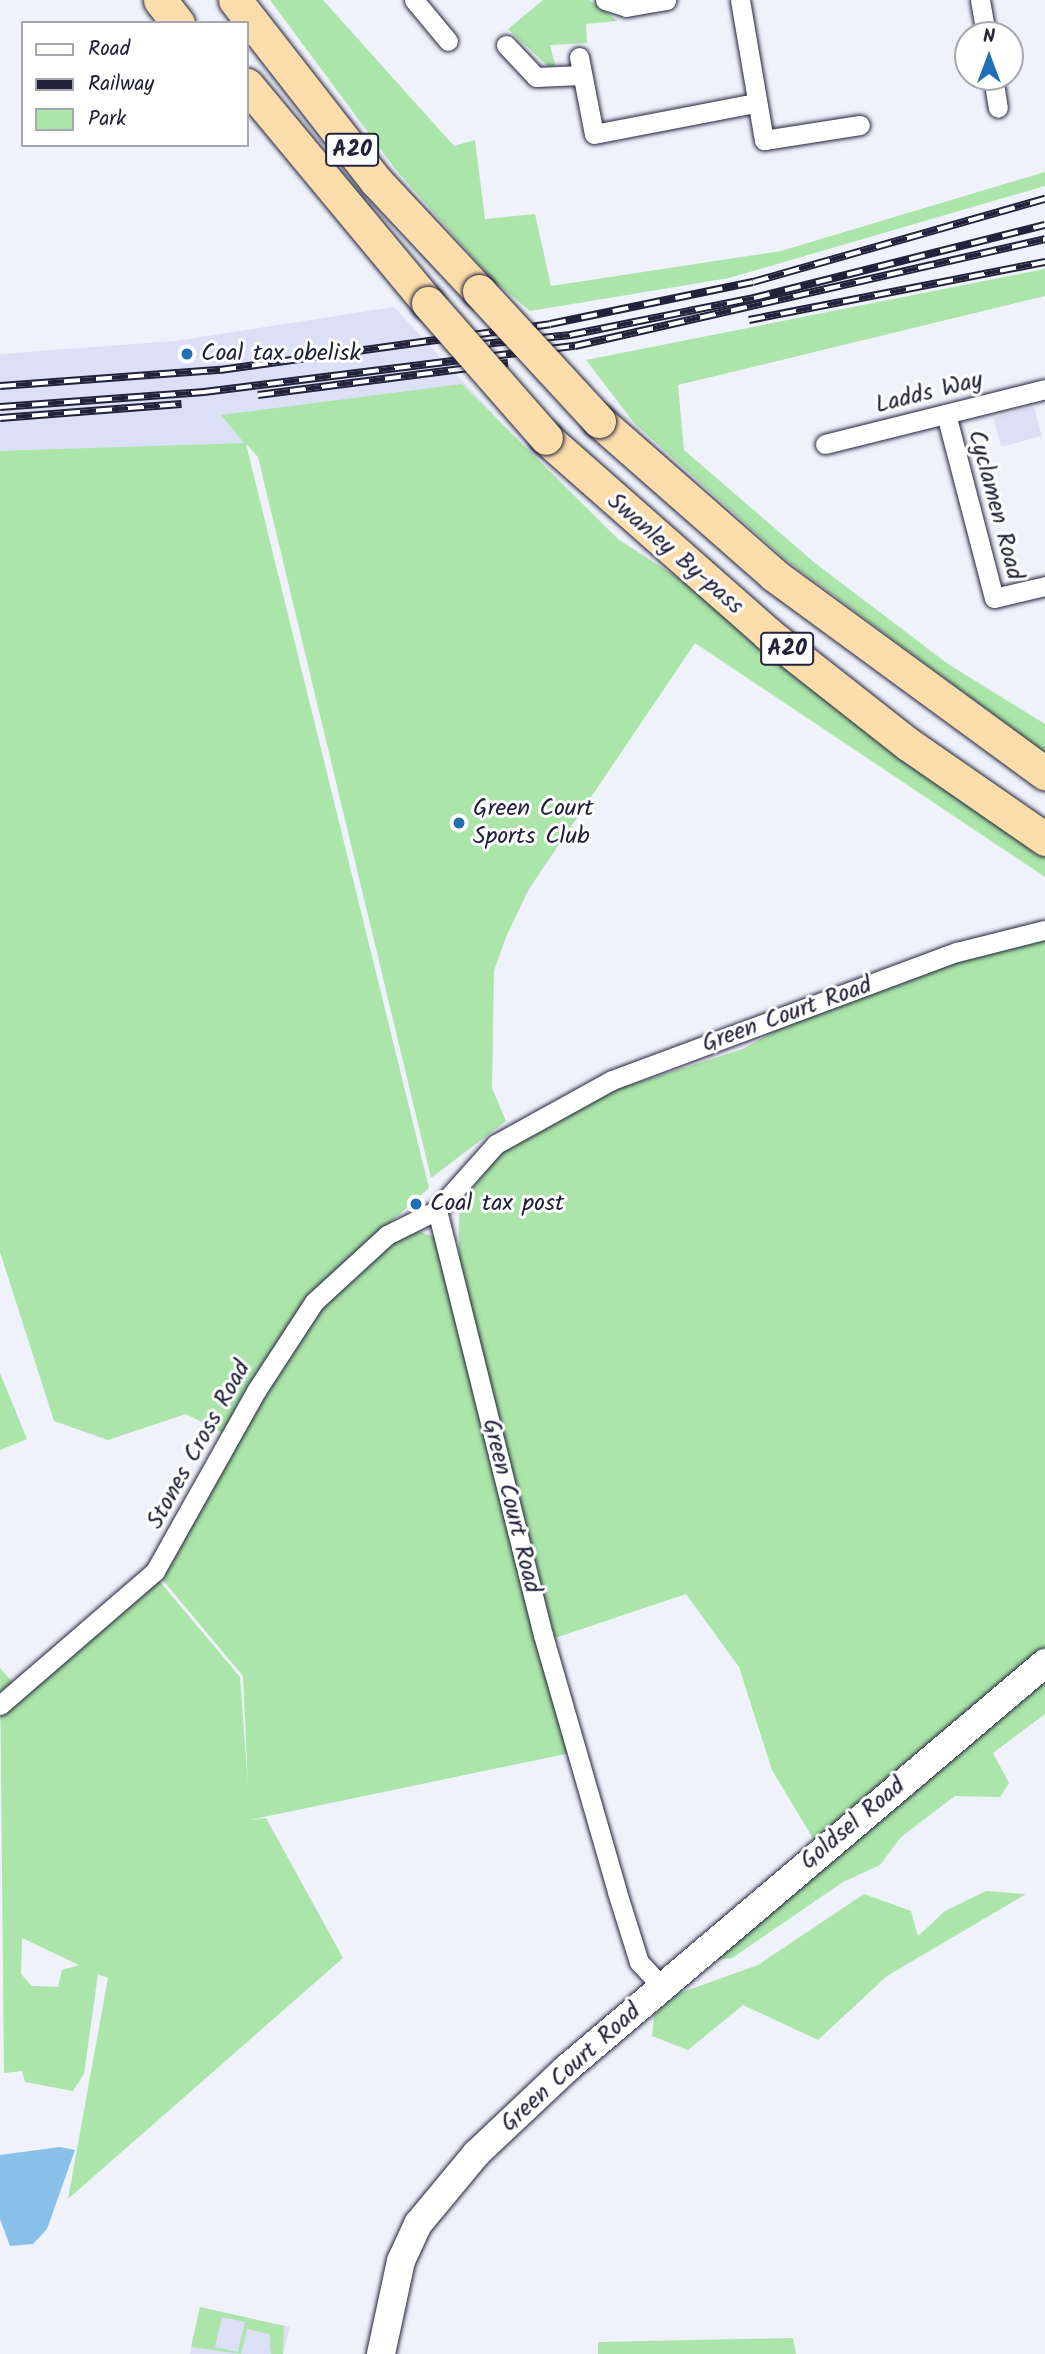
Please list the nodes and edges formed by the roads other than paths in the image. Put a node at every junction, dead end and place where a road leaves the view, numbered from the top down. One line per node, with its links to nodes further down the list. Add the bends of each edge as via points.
1 (160, 0): 9 (highway)
2 (180, 0): 10 (highway)
3 (235, 0): 25 (highway, Swanley By-pass / A20, bridge, via 376,181 610,431 774,575)
4 (415, 0): 12 (street)
5 (606, 0): 6 (street, via 626,7)
6 (667, 0)
7 (740, 0): 16 (street)
8 (980, 0): 11 (street)
9 (176, 21)
10 (196, 21)
11 (984, 21)
12 (448, 41)
13 (506, 45): 16 (street, via 536,77 580,66 594,134)
14 (248, 86): 20 (highway, A20)
15 (995, 91): 18 (street)
16 (755, 103): 19 (street, via 764,140)
17 (248, 108): 20 (highway, via 360,247)
18 (998, 108)
19 (860, 125)
20 (417, 292): 26 (highway, Swanley By-pass / A20, bridge, via 546,438 768,634 908,744)
21 (1045, 389): 22 (street, Ladds Way)
22 (946, 414): 23 (street, Ladds Way); 24 (street, Cyclamen Road, via 994,598)
23 (825, 444)
24 (1045, 586)
25 (1045, 773)
26 (1045, 839)
27 (1044, 930): 28 (street, Green Court Road, via 957,952 612,1080 496,1144)
28 (437, 1210): 30 (street, Stones Cross Road, via 387,1235 320,1295 256,1391 155,1571); 31 (street, Green Court Road, via 543,1635 617,1892 639,1962)
29 (1045, 1663): 31 (main road, Goldsel Road)
30 (0, 1705)
31 (662, 1987): 32 (main road, Green Court Road, via 509,2122 445,2189 401,2261)
32 (381, 2354)

